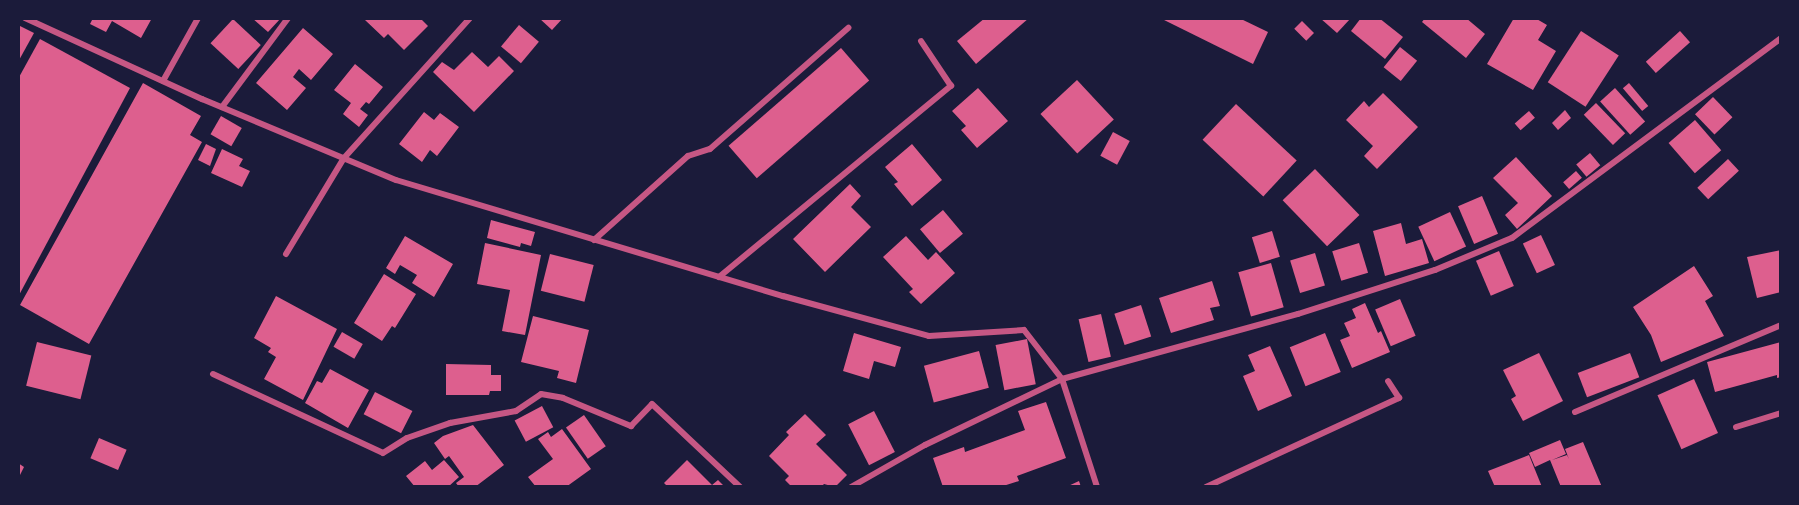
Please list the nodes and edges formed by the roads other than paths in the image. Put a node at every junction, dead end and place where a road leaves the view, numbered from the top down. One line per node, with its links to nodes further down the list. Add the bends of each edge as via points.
1 (25, 18): 8 (street)
2 (198, 18): 8 (street)
3 (288, 18): 9 (street)
4 (470, 18): 10 (street)
5 (848, 28): 11 (street, via 710,149 687,156)
6 (1781, 38): 16 (street, via 1512,238 1435,270 1298,314)
7 (921, 41): 13 (street, via 951,86)
8 (163, 81): 9 (street)
9 (222, 107): 10 (street)
10 (344, 158): 11 (street, via 396,180); 12 (street)
11 (594, 240): 13 (street)
12 (286, 254)
13 (719, 277): 16 (street, via 929,336 1024,330)
14 (1781, 325): 18 (street)
15 (213, 374): 21 (street, via 383,453 407,438 450,423 516,411 541,394 563,398 631,426 652,405)
16 (1062, 378): 22 (street, via 925,445); 23 (street)
17 (1388, 381): 24 (street, via 1398,398)
18 (1575, 412)
19 (1781, 413): 20 (street)
20 (1736, 427)
21 (740, 487)
22 (852, 487)
23 (1097, 487)
24 (1206, 487)

